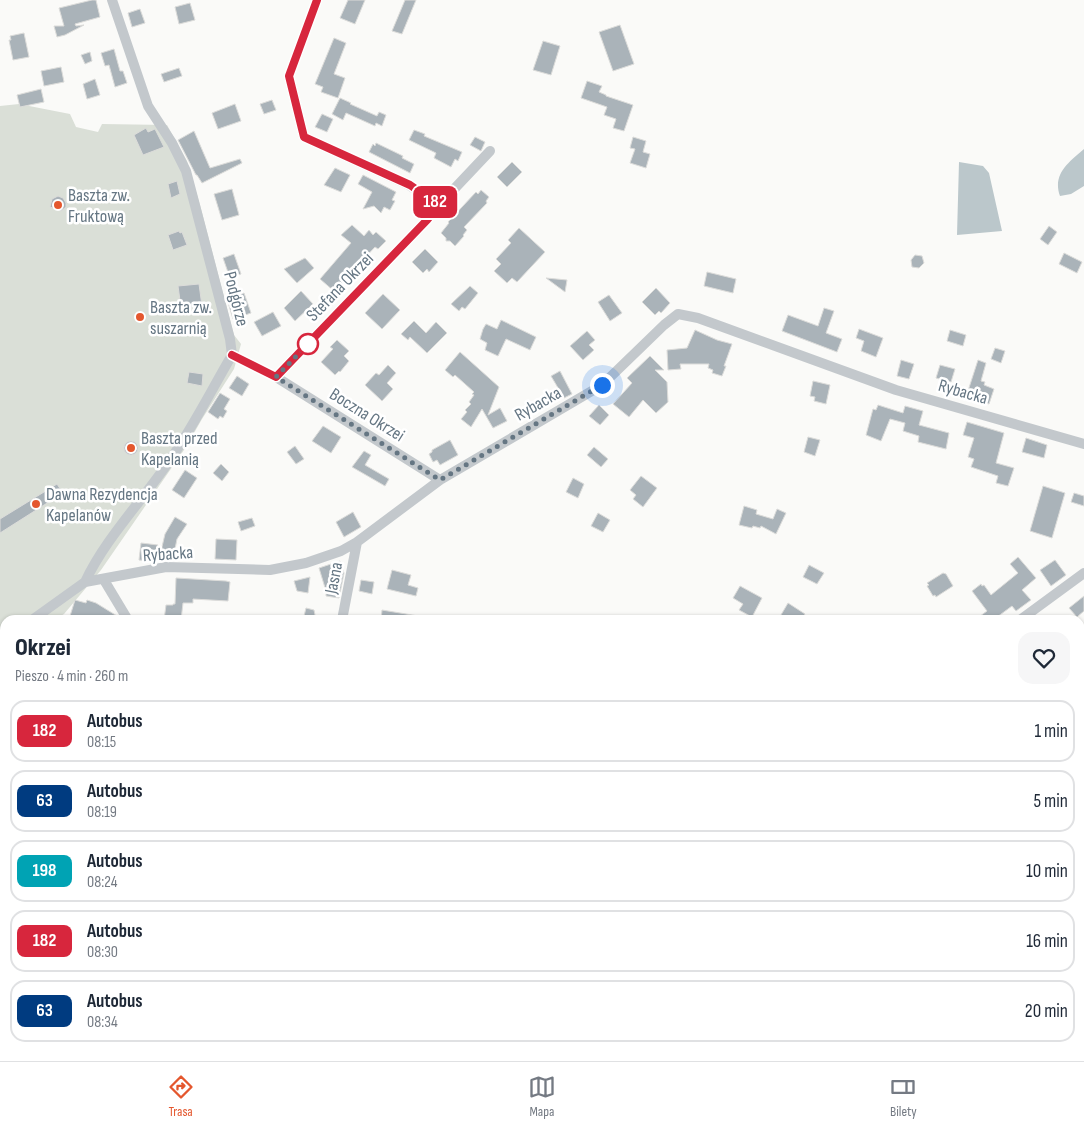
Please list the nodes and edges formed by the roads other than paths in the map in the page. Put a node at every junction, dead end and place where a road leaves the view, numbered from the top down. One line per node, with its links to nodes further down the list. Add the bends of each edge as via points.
1 (112, 0): 5 (street, Podgórze, via 148,106 186,171)
2 (317, 0): 4 (street, via 289,76 304,137 410,185)
3 (490, 151): 4 (street, Stefana Okrzei)
4 (439, 205): 6 (street, Stefana Okrzei)
5 (232, 355): 6 (street); 12 (street, Podgórze, via 171,459)
6 (276, 377): 8 (street, Boczna Okrzei)
7 (1084, 444): 8 (street, Rybacka, via 896,390 698,318 678,314 602,385)
8 (440, 480): 9 (street, Rybacka)
9 (357, 542): 11 (street, Rybacka, via 342,551 306,563 270,570 166,567); 15 (street, Jasna)
10 (1084, 572): 16 (street)
11 (104, 580): 12 (street, Rybacka); 14 (street)
12 (85, 582): 13 (street)
13 (39, 615)
14 (125, 615)
15 (343, 615)
16 (1027, 615)

